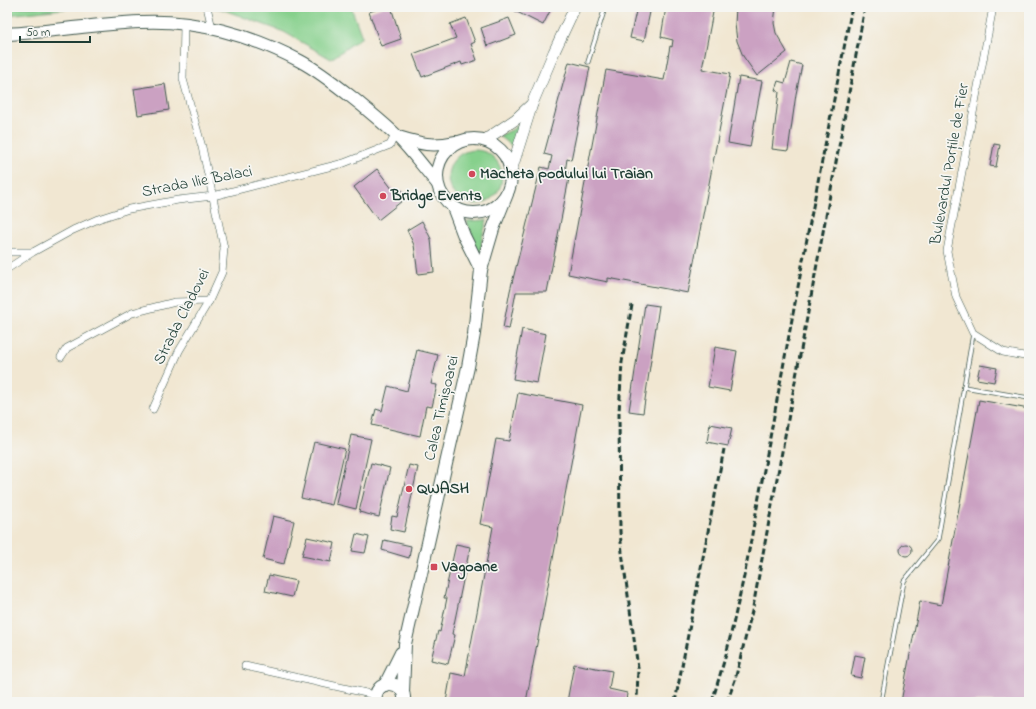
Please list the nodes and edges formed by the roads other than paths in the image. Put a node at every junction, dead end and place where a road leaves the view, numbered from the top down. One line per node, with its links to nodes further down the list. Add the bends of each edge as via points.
1 (207, 7): 6 (street)
2 (575, 7): 9 (main road)
3 (607, 7): 8 (lane)
4 (993, 7): 23 (street, Bulevardul Porțile de Fier, via 947,250 956,296)
5 (184, 24): 6 (main road); 7 (main road, via 140,22); 16 (street, Strada Cladovei, via 183,79)
6 (212, 28): 10 (main road, via 271,46 301,61 329,79)
7 (7, 34)
8 (588, 62)
9 (532, 104): 11 (main road, via 516,119); 13 (main road)
10 (397, 136): 12 (main road, via 432,145); 14 (main road); 16 (street, Strada Ilie Balaci, via 390,145 344,163)
11 (485, 140): 12 (main road, via 476,138); 13 (main road, via 502,152)
12 (458, 142): 14 (main road, via 446,151 438,163)
13 (511, 170): 15 (main road)
14 (437, 183): 17 (main road, via 445,201)
15 (507, 194): 17 (main road, via 499,204 477,214); 21 (main road, Calea Timișoarei, via 493,228)
16 (213, 196): 19 (street, Strada Ilie Balaci, via 129,209 106,216); 22 (street, Strada Cladovei, via 224,248 222,272)
17 (453, 207): 21 (main road)
18 (7, 252): 19 (street)
19 (32, 252): 20 (street, Strada Ilie Balaci)
20 (7, 269)
21 (481, 270): 29 (main road, Calea Timișoarei, via 468,367)
22 (209, 301): 24 (street, via 176,302 132,313 66,348); 28 (street, Strada Cladovei, via 179,351)
23 (973, 333): 25 (street, via 1003,352); 26 (lane)
24 (61, 357)
25 (1029, 357)
26 (964, 387): 27 (lane); 34 (lane, via 938,539 904,581)
27 (1029, 398)
28 (153, 409)
29 (405, 644): 31 (main road, Calea Timișoarei); 32 (main road, Calea Timișoarei)
30 (245, 666): 33 (street)
31 (384, 685): 32 (main road, via 393,684 401,688); 33 (main road, Calea Timișoarei, via 377,691)
32 (404, 697)
33 (376, 699)
34 (881, 702)

